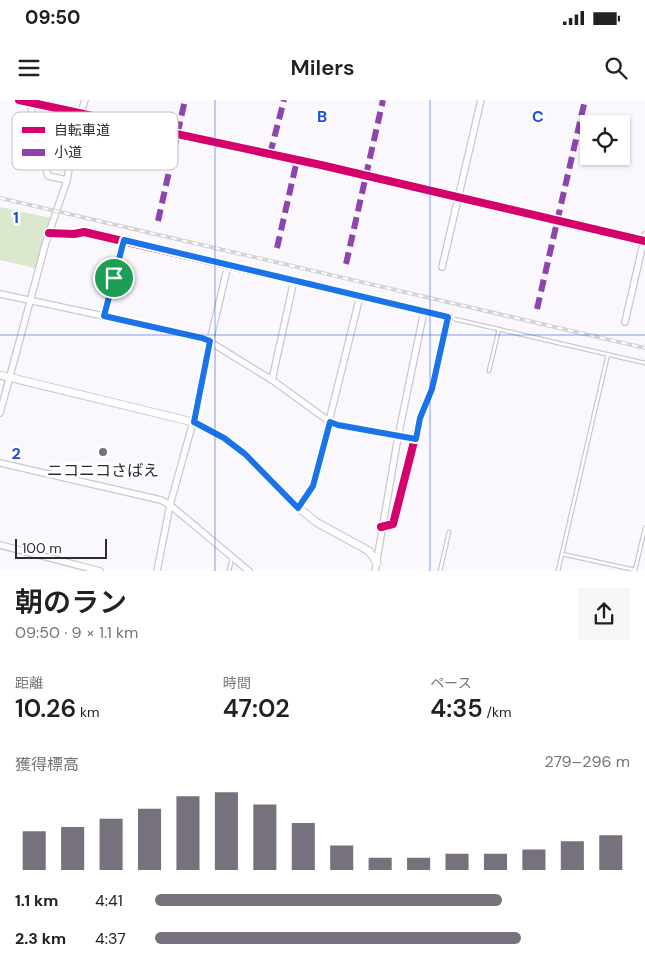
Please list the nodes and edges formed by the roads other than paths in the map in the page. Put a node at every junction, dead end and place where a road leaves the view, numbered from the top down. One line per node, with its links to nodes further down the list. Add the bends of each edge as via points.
1 (19, 100): 3 (street)
2 (481, 100): 9 (street)
3 (29, 101): 4 (street)
4 (73, 112)
5 (178, 135): 9 (street)
6 (46, 170): 8 (street, via 48,176)
7 (68, 170): 8 (street)
8 (66, 180): 10 (street)
9 (458, 197): 11 (street); 14 (street)
10 (50, 233): 12 (street, via 84,232); 18 (street)
11 (645, 239): 22 (street)
12 (124, 240): 13 (street); 20 (street)
13 (228, 265): 15 (street); 24 (street)
14 (442, 267)
15 (294, 280): 17 (street); 30 (street)
16 (0, 294): 18 (street)
17 (360, 296): 19 (street); 33 (street)
18 (30, 300): 20 (street); 29 (street)
19 (424, 311): 21 (street); 34 (street)
20 (104, 316): 24 (street)
21 (448, 317): 23 (lane); 35 (street, via 432,389 420,418)
22 (624, 322)
23 (499, 329): 25 (lane); 27 (lane)
24 (210, 341): 30 (street); 32 (street)
25 (608, 354): 26 (lane); 43 (lane)
26 (645, 362)
27 (489, 371)
28 (0, 375): 29 (street)
29 (10, 378): 31 (street); 32 (street)
30 (272, 380): 33 (street)
31 (0, 413)
32 (194, 422): 37 (street); 38 (street, via 245,454)
33 (330, 422): 34 (street); 38 (street, via 313,486)
34 (398, 437): 35 (street); 39 (street)
35 (416, 439): 39 (street, via 393,524)
36 (0, 463): 37 (street, via 161,500)
37 (170, 505): 44 (street); 47 (street)
38 (298, 508): 45 (street, via 316,522 369,551)
39 (382, 527): 45 (street)
40 (645, 528): 43 (lane, via 635,570)
41 (449, 532): 50 (lane)
42 (0, 546): 46 (street)
43 (562, 554): 51 (lane)
44 (232, 557): 48 (lane); 49 (street)
45 (376, 567)
46 (100, 571)
47 (157, 571)
48 (229, 571)
49 (249, 571)
50 (440, 571)
51 (558, 571)

